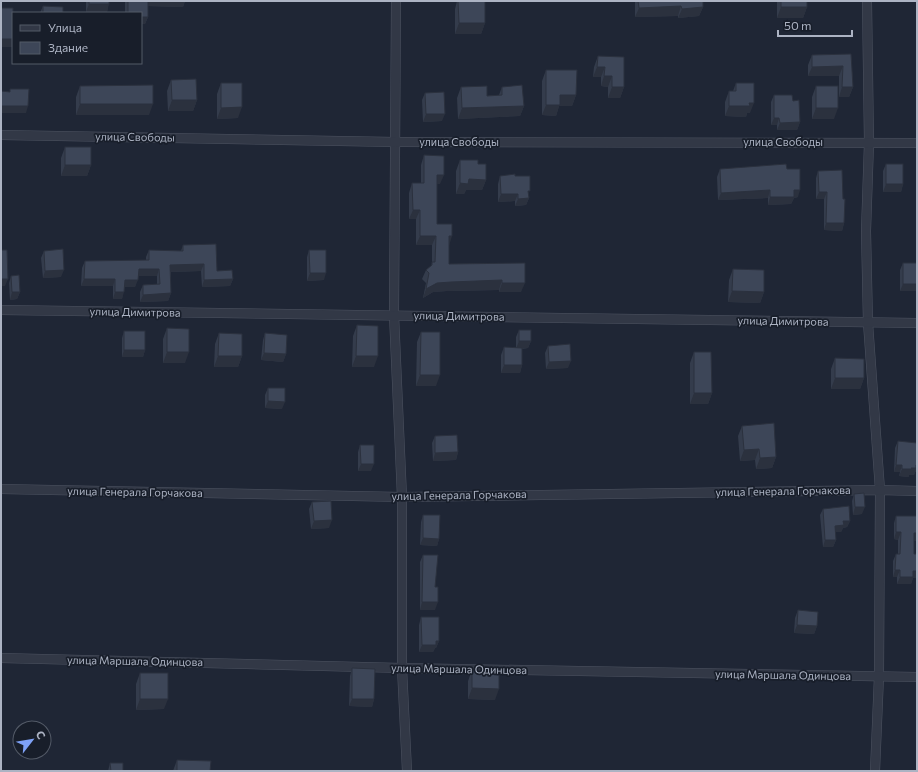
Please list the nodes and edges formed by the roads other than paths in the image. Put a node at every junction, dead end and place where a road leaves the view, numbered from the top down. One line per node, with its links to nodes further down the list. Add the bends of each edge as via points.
1 (396, 1): 4 (street)
2 (867, 1): 5 (street)
3 (1, 134): 4 (street, улица Свободы)
4 (396, 142): 5 (street, улица Свободы); 8 (street)
5 (869, 142): 6 (street, улица Свободы); 9 (street, via 866,232)
6 (917, 143)
7 (1, 310): 8 (street, улица Димитрова)
8 (394, 315): 9 (street, улица Димитрова); 14 (street)
9 (868, 323): 10 (street, улица Димитрова); 12 (street)
10 (917, 324)
11 (1, 489): 14 (street, улица Генерала Горчакова)
12 (880, 490): 13 (street, улица Генерала Горчакова); 14 (street, улица Генерала Горчакова); 17 (street)
13 (917, 491)
14 (402, 497): 16 (street)
15 (1, 658): 16 (street, улица Маршала Одинцова)
16 (402, 668): 17 (street, улица Маршала Одинцова); 19 (street)
17 (879, 676): 18 (street, улица Маршала Одинцова); 20 (street)
18 (917, 677)
19 (407, 771)
20 (875, 771)

